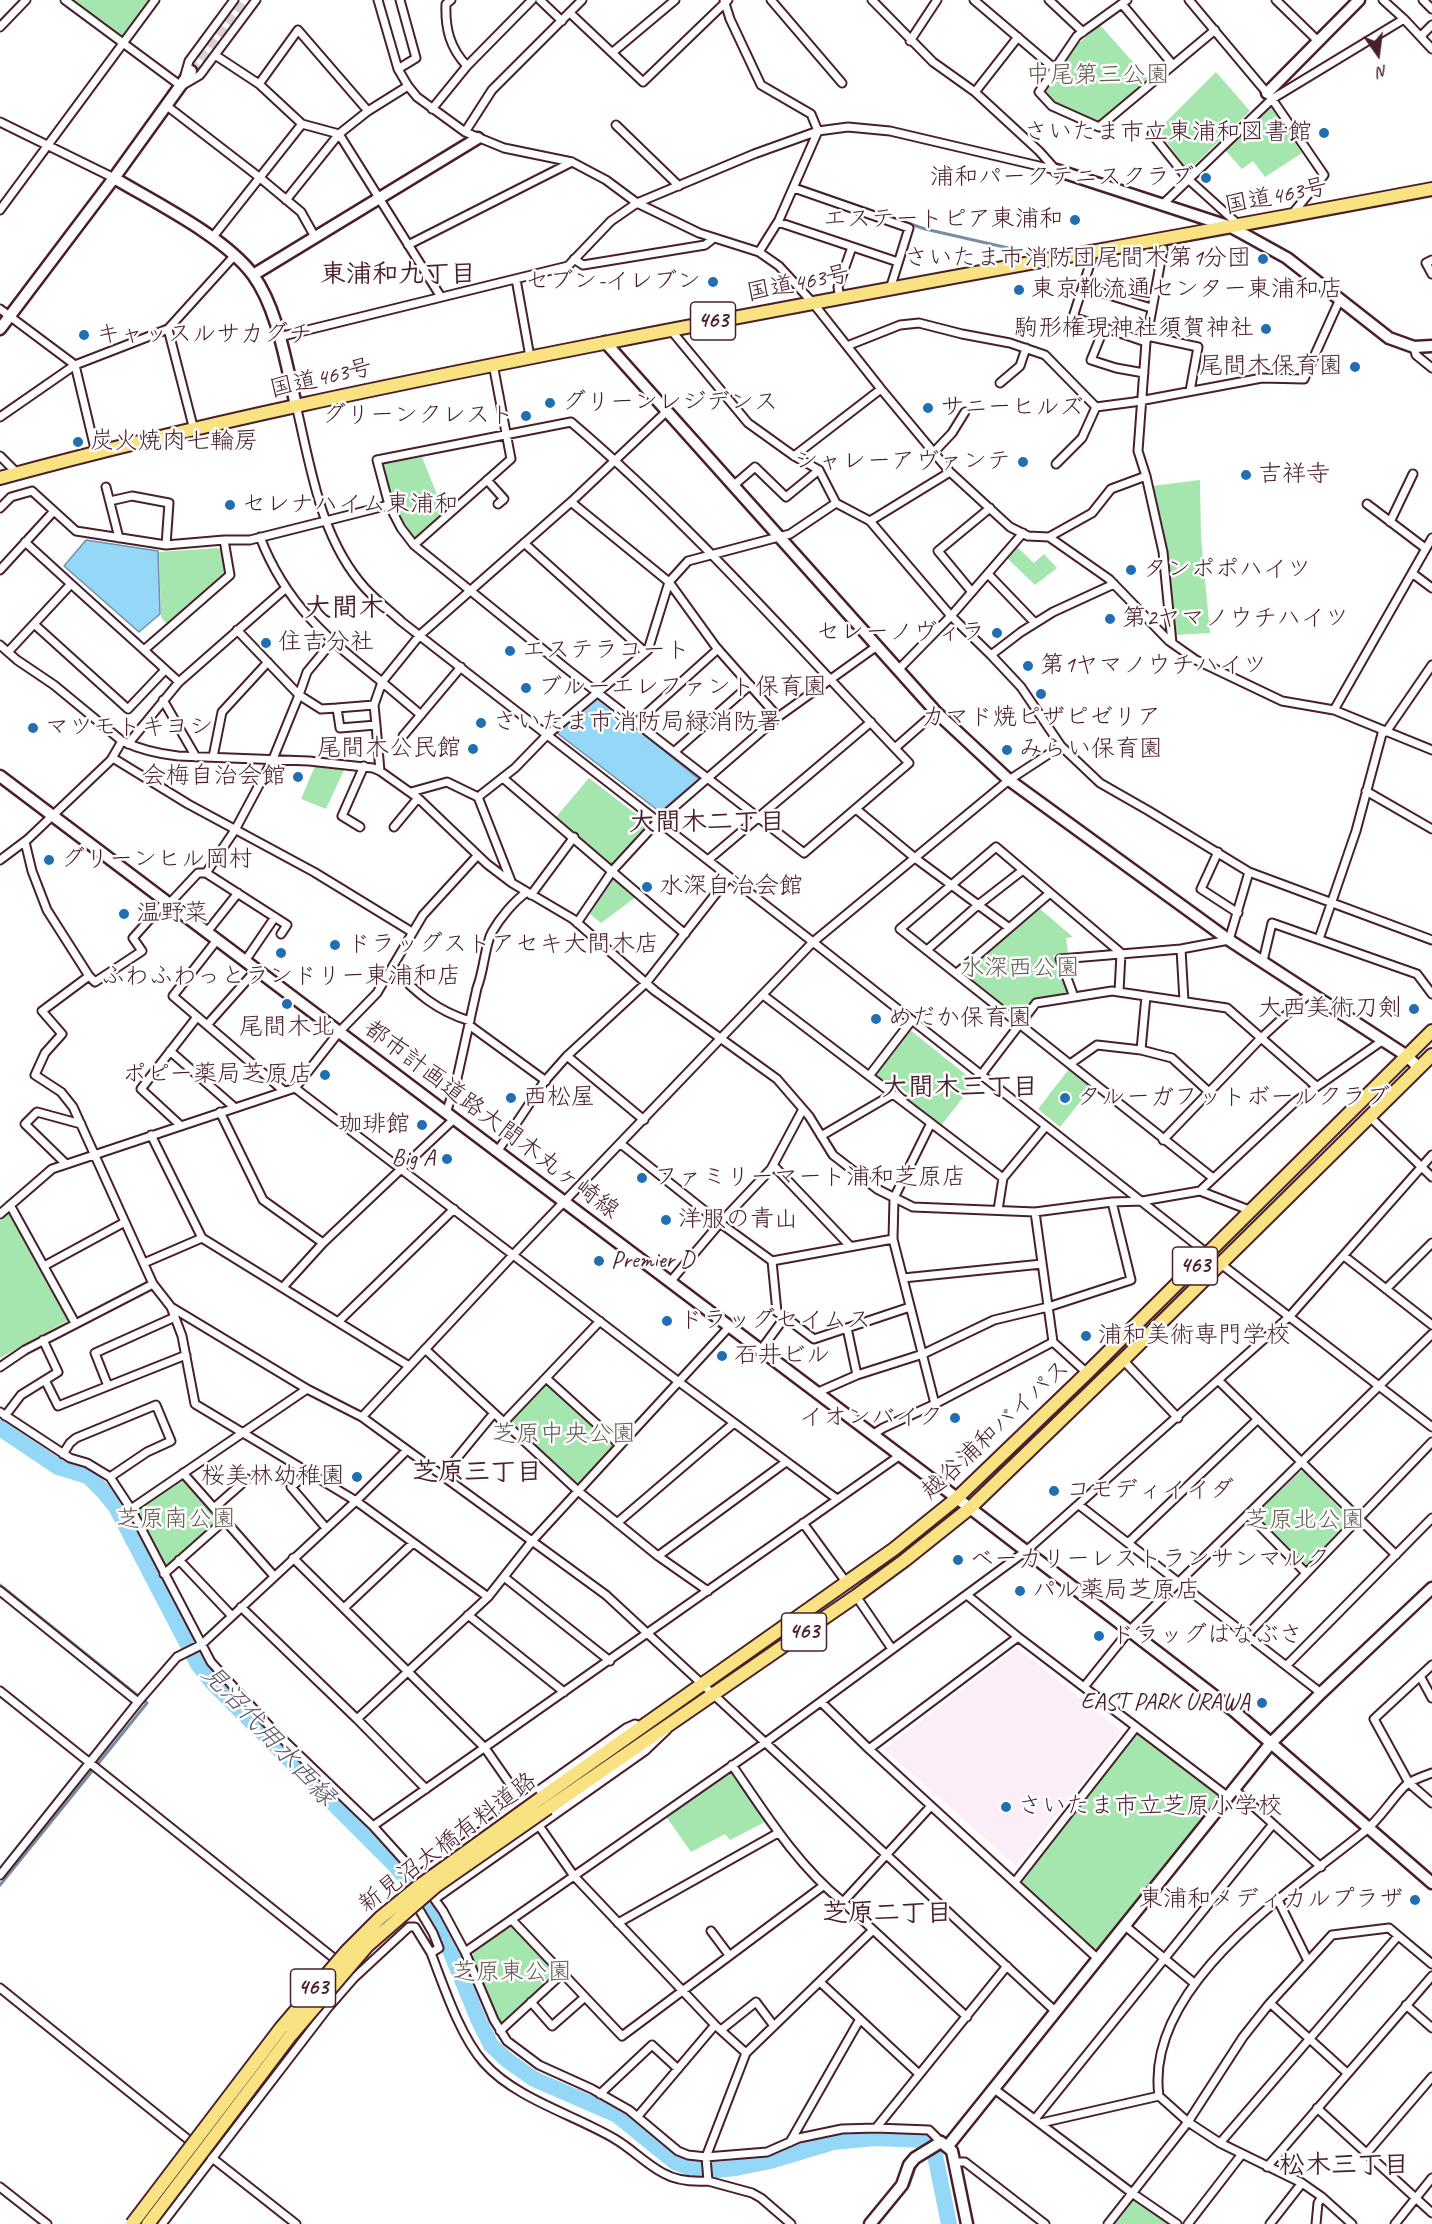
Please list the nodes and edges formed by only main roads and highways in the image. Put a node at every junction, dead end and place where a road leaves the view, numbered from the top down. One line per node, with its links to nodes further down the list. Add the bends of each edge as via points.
1 (1432, 189): 2 (highway, 国道463号 / 463, via 1235,226 1164,245 1092,251 493,364 296,405)
2 (0, 478)
3 (1432, 1031): 5 (highway, 越谷浦和バイパス / 463, via 956,1499 644,1727)
4 (1432, 1055): 5 (highway, 越谷浦和バイパス / 463, via 970,1508 856,1596 714,1695)
5 (631, 1744): 6 (highway, 新見沼大橋有料道路 / 463)
6 (544, 1803): 7 (highway, 新見沼大橋有料道路 / 463, bridge, via 419,1886 347,1951 281,2028); 8 (highway, 新見沼大橋有料道路 / 463, bridge, via 436,1886 367,1946 291,2035)
7 (132, 2224)
8 (148, 2224)

